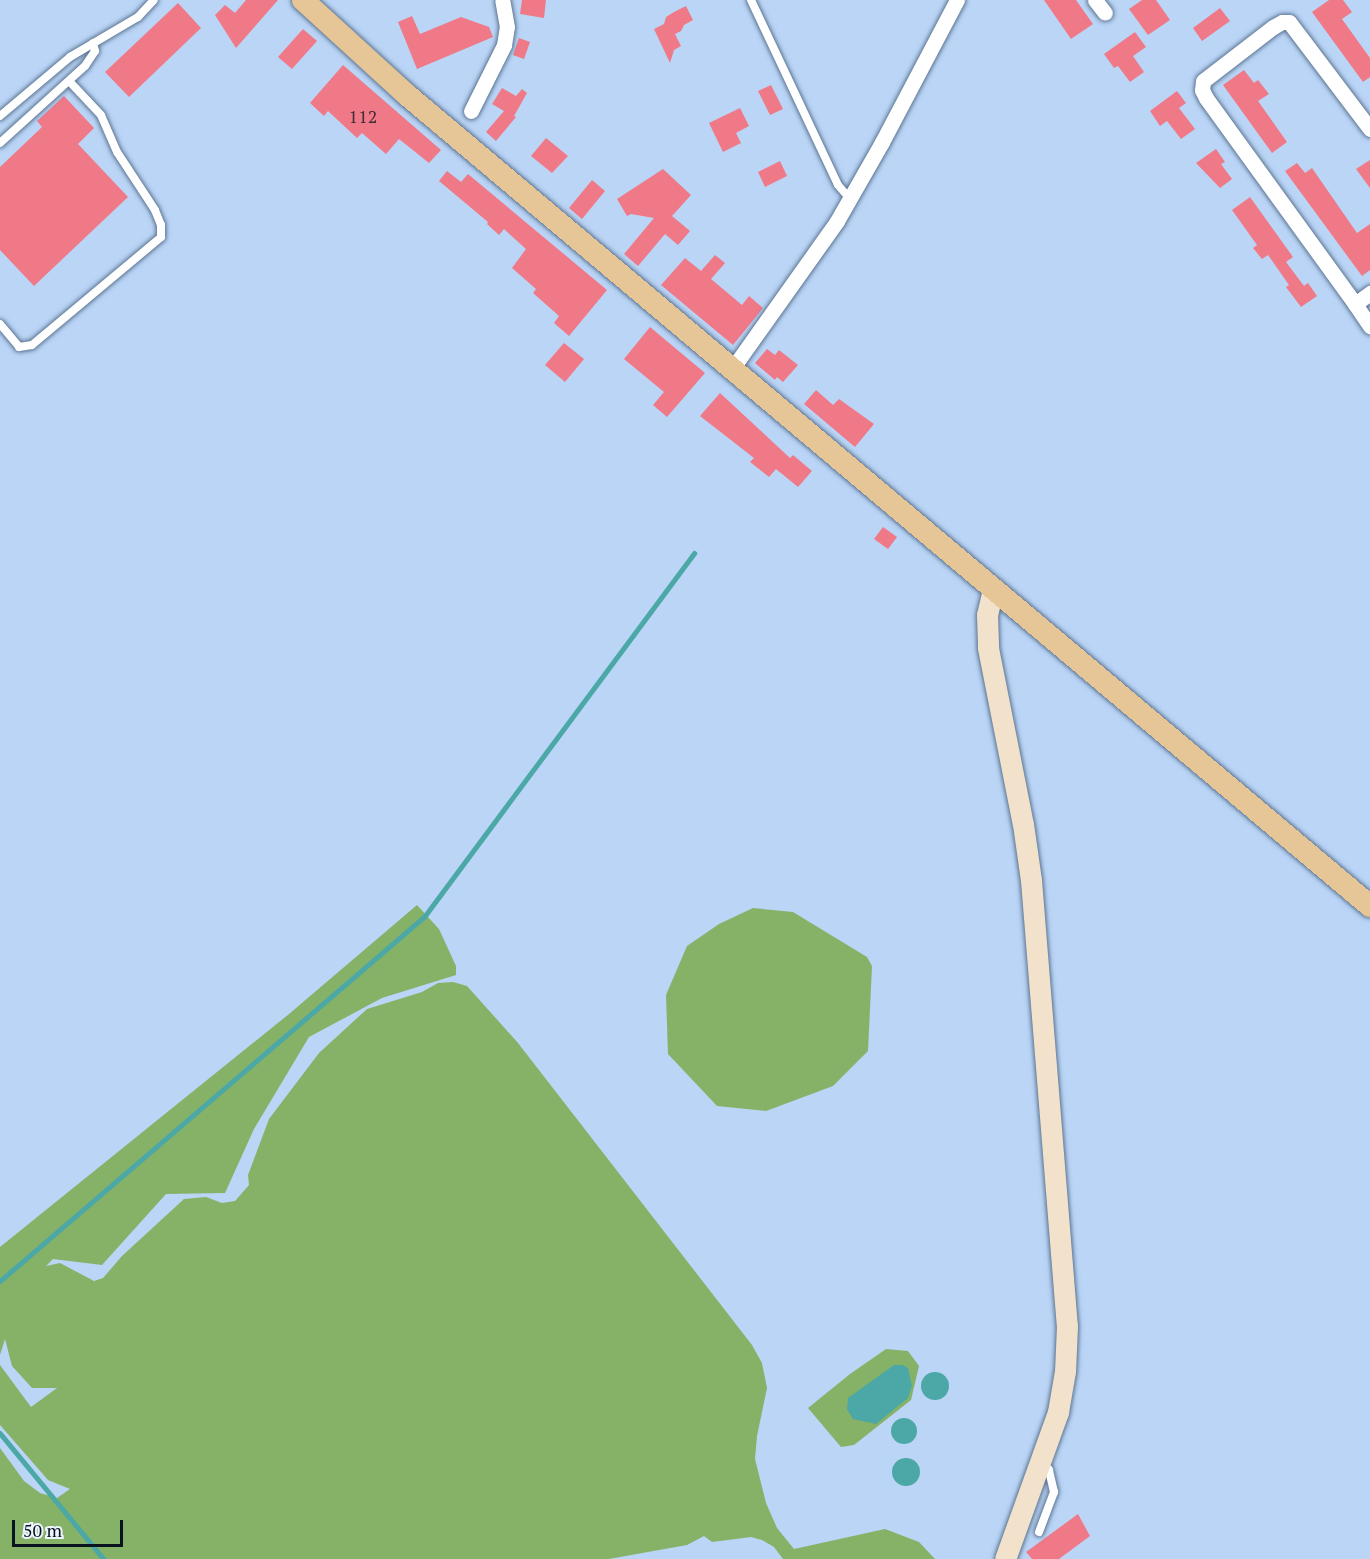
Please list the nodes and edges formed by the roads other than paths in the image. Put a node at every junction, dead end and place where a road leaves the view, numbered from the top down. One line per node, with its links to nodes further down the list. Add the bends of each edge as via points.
1 (154, 0): 8 (lane, via 138,16)
2 (303, 0): 19 (main road, via 407,95)
3 (502, 0): 10 (street, via 507,27 504,45)
4 (751, 0): 14 (lane, via 838,184)
5 (957, 0): 14 (street)
6 (1095, 0): 7 (street)
7 (1105, 13)
8 (93, 43): 9 (lane, via 94,54); 11 (lane)
9 (70, 82): 13 (lane); 17 (lane, via 101,115 117,152 155,210 161,237 32,345 19,347)
10 (471, 111)
11 (0, 116)
12 (1370, 129): 16 (street, via 1289,22 1273,27 1203,81 1206,98)
13 (0, 142)
14 (850, 199): 19 (street, via 820,248)
15 (1370, 293): 16 (street)
16 (1355, 304): 18 (street)
17 (0, 324)
18 (1370, 326)
19 (732, 369): 20 (main road)
20 (993, 589): 21 (main road); 22 (street, via 987,615 988,648 1031,880 1065,1303 1067,1350 1062,1392)
21 (1370, 906)
22 (1041, 1461): 23 (lane, via 1049,1470 1054,1492); 24 (street)
23 (1040, 1532)
24 (1005, 1559)

